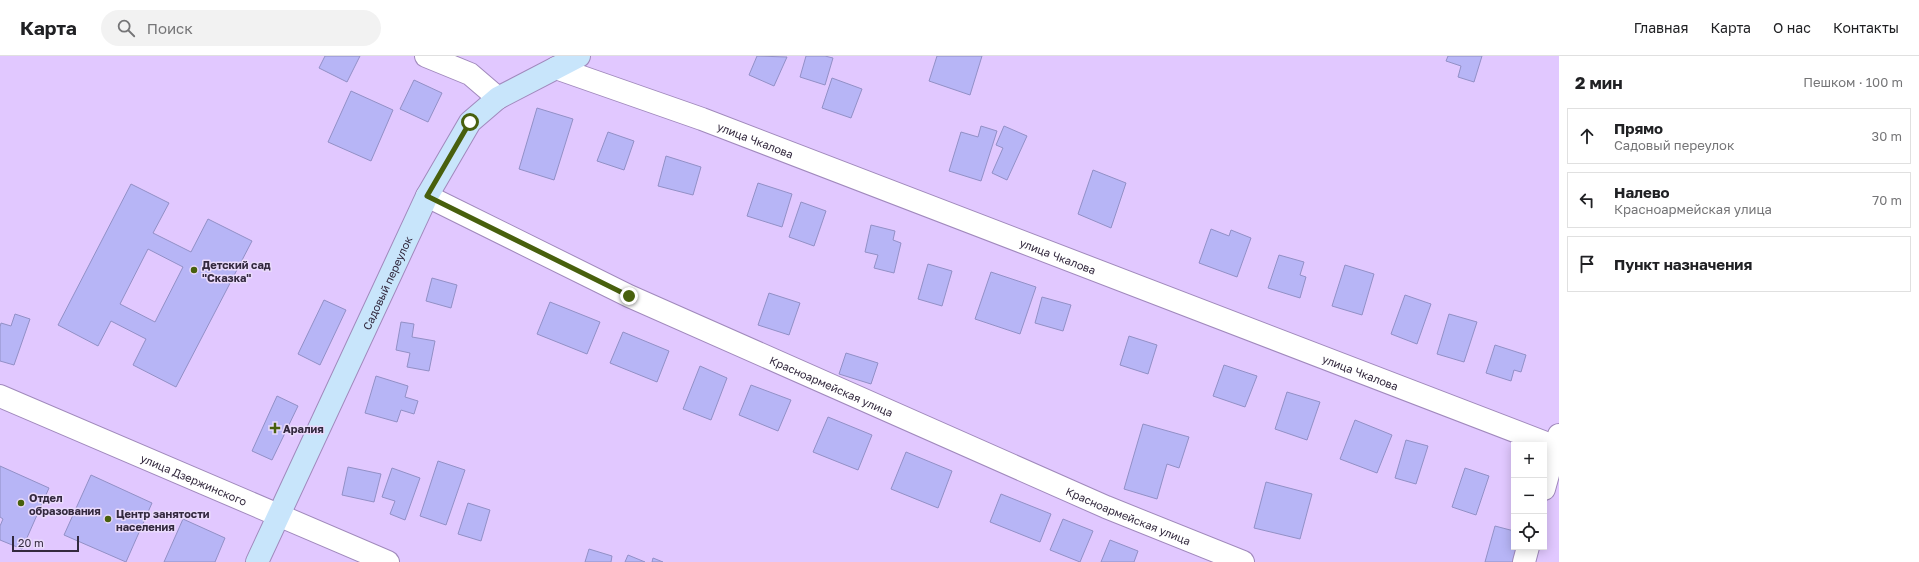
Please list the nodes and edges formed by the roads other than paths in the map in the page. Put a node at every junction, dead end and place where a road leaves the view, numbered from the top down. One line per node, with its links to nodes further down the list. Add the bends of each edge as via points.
1 (426, 56): 4 (street, via 470,74)
2 (579, 56): 3 (street, Садовый переулок)
3 (556, 68): 4 (street, Садовый переулок); 7 (street, улица Чкалова, via 709,122)
4 (498, 98): 5 (street, Садовый переулок, via 470,122)
5 (427, 196): 9 (street, Садовый переулок); 13 (street, Красноармейская улица, via 629,296 1106,507)
6 (0, 396): 9 (street, улица Дзержинского)
7 (1558, 443): 8 (street)
8 (1547, 479)
9 (278, 516): 11 (street, Садовый переулок); 12 (street, улица Дзержинского)
10 (1527, 550): 14 (street)
11 (257, 562)
12 (388, 562)
13 (1243, 562)
14 (1524, 562)

